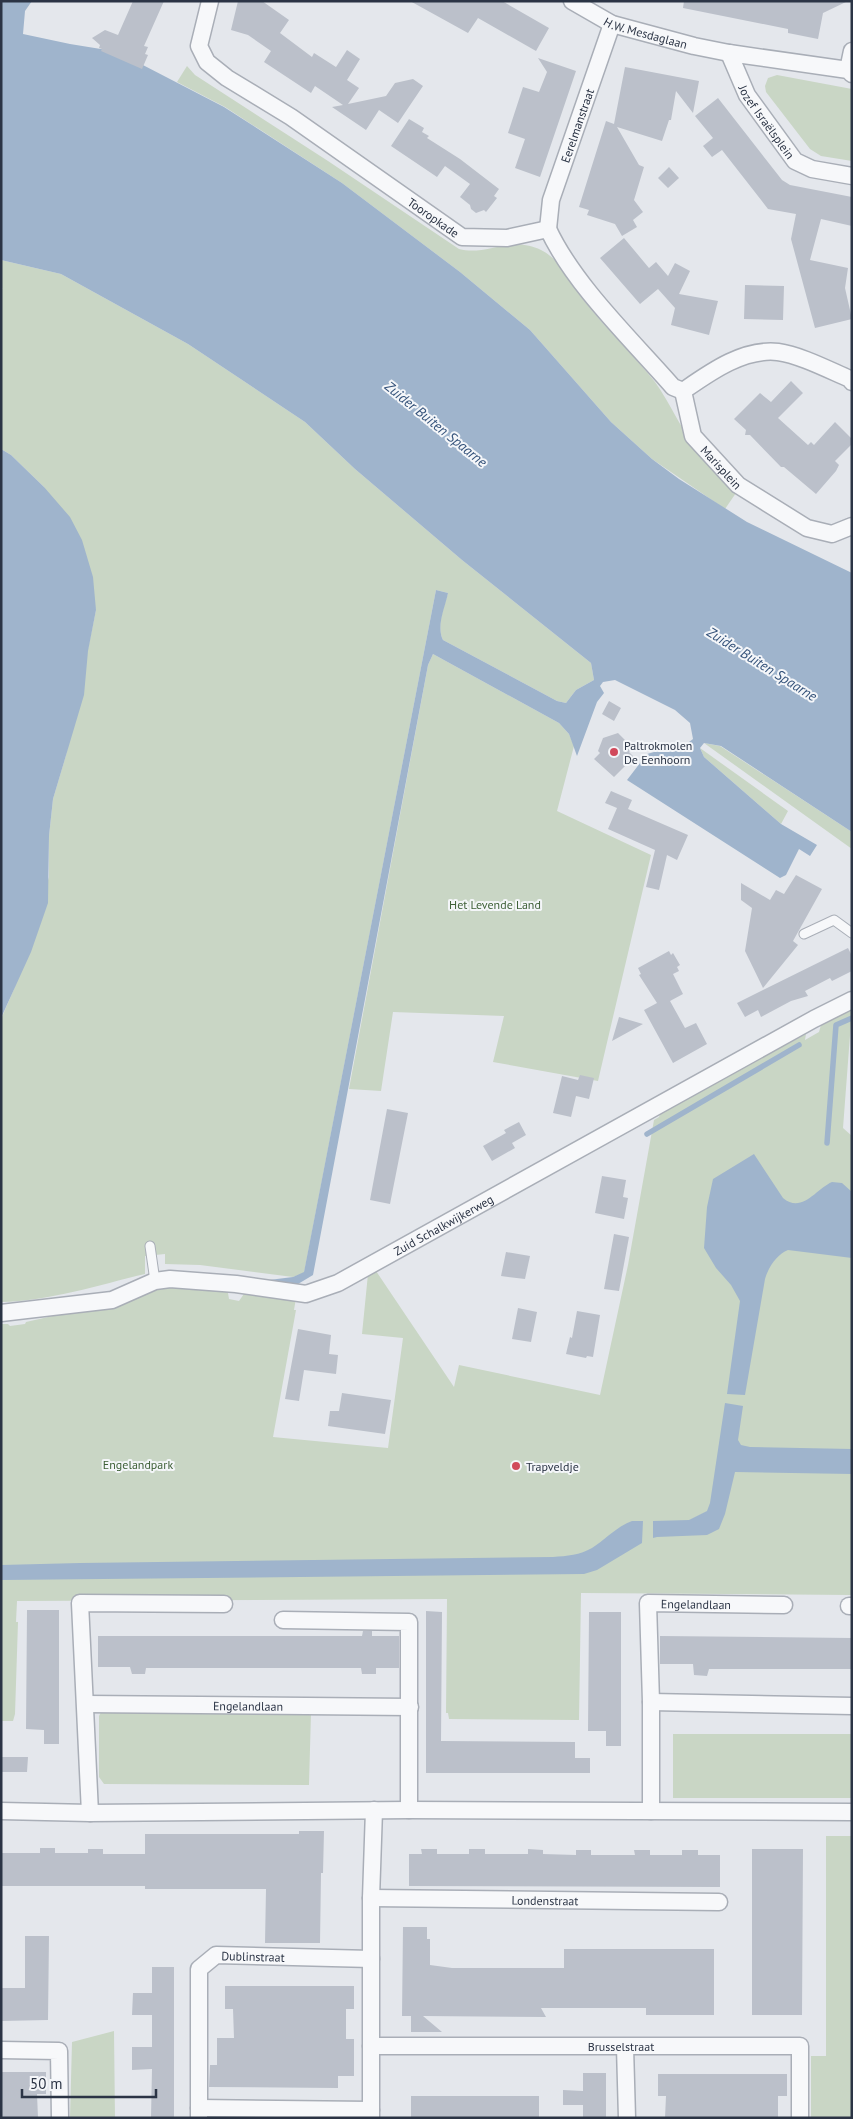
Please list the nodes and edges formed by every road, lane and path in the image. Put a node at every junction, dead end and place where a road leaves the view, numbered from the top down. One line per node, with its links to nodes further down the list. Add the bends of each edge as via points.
1 (210, 1): 8 (street, Tooropkade, via 199,46 207,62 227,78 291,116 462,237 507,238)
2 (572, 1): 3 (street, H.W. Mesdaglaan)
3 (612, 24): 5 (street, H.W. Mesdaglaan); 8 (street, Eerelmanstraat, via 551,200)
4 (852, 51): 6 (street)
5 (729, 53): 6 (street); 7 (street, Jozef Israëlsplein, via 747,95 795,161 812,169)
6 (850, 72)
7 (852, 176)
8 (548, 229): 10 (street, via 556,248 586,288 673,386)
9 (851, 379): 10 (street, via 777,352 750,355 719,366)
10 (683, 391): 11 (street, Marisplein, via 693,436 738,485 807,528 832,534)
11 (852, 526)
12 (852, 933): 13 (lane, via 834,920)
13 (804, 934)
14 (852, 1000): 16 (street, Zuid Schalkwijkerweg, via 338,1283 306,1294 236,1284 170,1279)
15 (150, 1246): 16 (lane)
16 (155, 1281): 17 (street, Zuid Schalkwijkerweg, via 112,1300)
17 (1, 1314)
18 (224, 1604): 22 (street, via 80,1604)
19 (784, 1605): 21 (street, Engelandlaan, via 648,1603)
20 (283, 1620): 24 (street, via 409,1622)
21 (651, 1702): 23 (street); 28 (street, Engelandlaan)
22 (86, 1704): 24 (street, Engelandlaan); 30 (street)
23 (852, 1706)
24 (410, 1707): 26 (street)
25 (374, 1810): 26 (street); 30 (street); 31 (street)
26 (409, 1810): 28 (street)
27 (1, 1811): 30 (street)
28 (651, 1811): 29 (street)
29 (852, 1812)
30 (90, 1813)
31 (371, 1898): 32 (street, Londenstraat); 33 (street)
32 (719, 1902)
33 (371, 1959): 34 (street); 37 (street, Dublinstraat, via 216,1955 199,1969)
34 (371, 2046): 35 (street, Brusselstraat); 38 (street)
35 (625, 2047): 40 (street); 41 (street, Brusselstraat, via 800,2046)
36 (1, 2050): 39 (street, via 59,2051)
37 (199, 2113): 38 (street)
38 (371, 2114)
39 (60, 2118)
40 (627, 2118)
41 (800, 2118)

